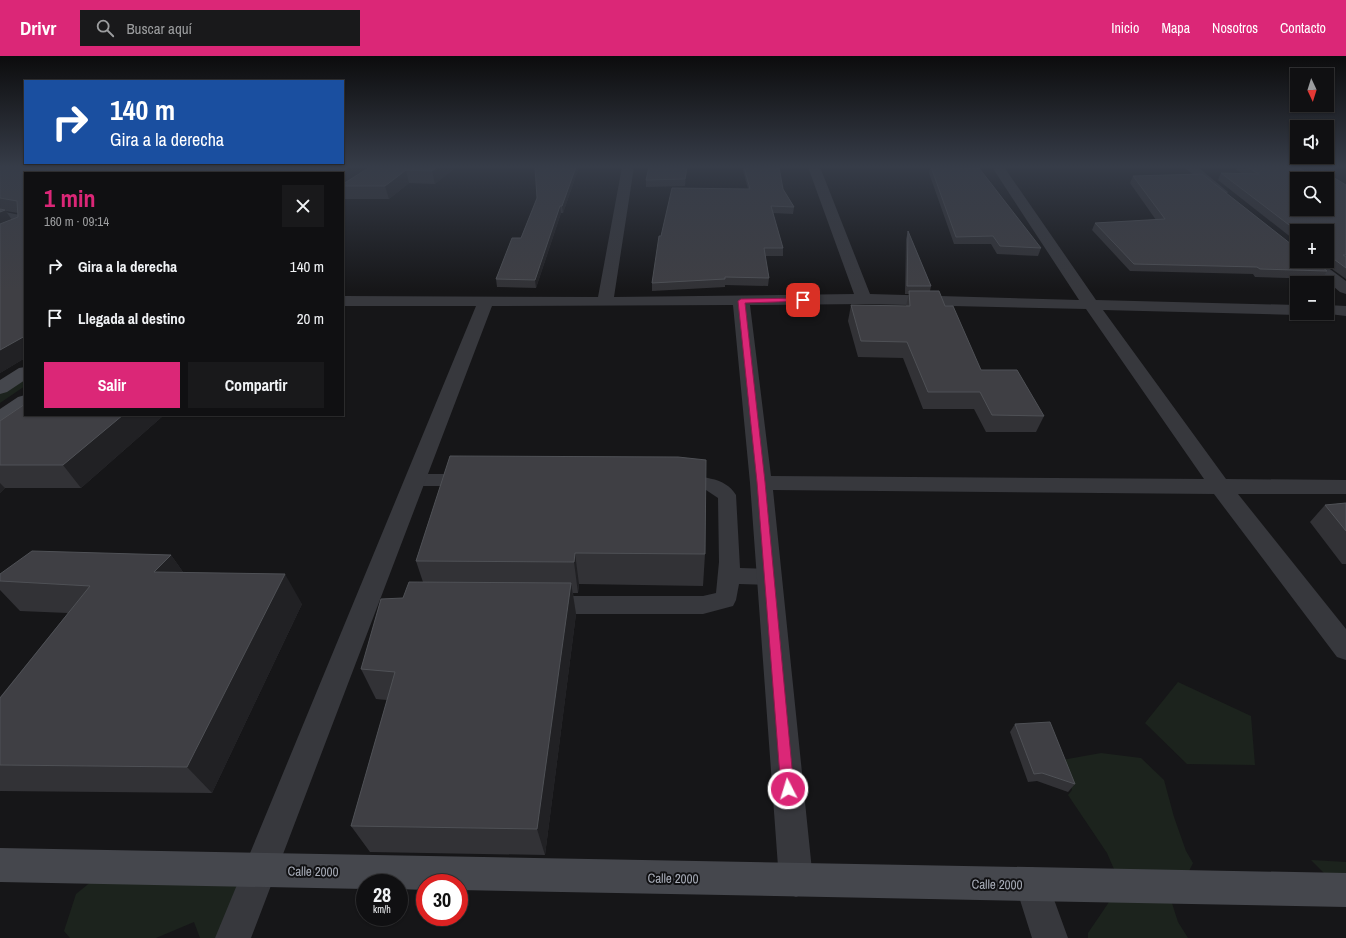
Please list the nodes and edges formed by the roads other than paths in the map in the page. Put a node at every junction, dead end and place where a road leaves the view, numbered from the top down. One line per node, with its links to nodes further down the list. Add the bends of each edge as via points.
1 (621, 208): 12 (street)
2 (830, 208): 8 (street)
3 (1026, 208): 13 (street)
4 (0, 215): 5 (street)
5 (24, 220)
6 (1319, 268): 7 (street)
7 (1346, 289)
8 (864, 299): 10 (street); 13 (street)
9 (344, 301): 11 (street)
10 (741, 301): 12 (street); 24 (street)
11 (486, 302): 12 (street); 21 (street)
12 (605, 302)
13 (1091, 305): 14 (street); 25 (street)
14 (1290, 310)
15 (1334, 310): 16 (street)
16 (1346, 311)
17 (24, 373): 18 (street)
18 (0, 388)
19 (24, 402): 20 (street)
20 (0, 418)
21 (415, 480): 22 (lane); 32 (street, via 378,603)
22 (489, 480)
23 (662, 481): 27 (lane, via 710,484 727,495)
24 (761, 482): 25 (street); 28 (street)
25 (1220, 486): 26 (street); 30 (street)
26 (1346, 487)
27 (730, 576): 28 (lane); 29 (lane, via 725,600 703,605)
28 (769, 577): 33 (street)
29 (532, 605)
30 (1346, 649)
31 (0, 865): 32 (street, Calle 2000)
32 (259, 870): 33 (street, Calle 2000); 36 (street)
33 (796, 880): 34 (street, Calle 2000)
34 (1032, 884): 35 (street, Calle 2000); 37 (street)
35 (1346, 890)
36 (233, 938)
37 (1050, 938)

